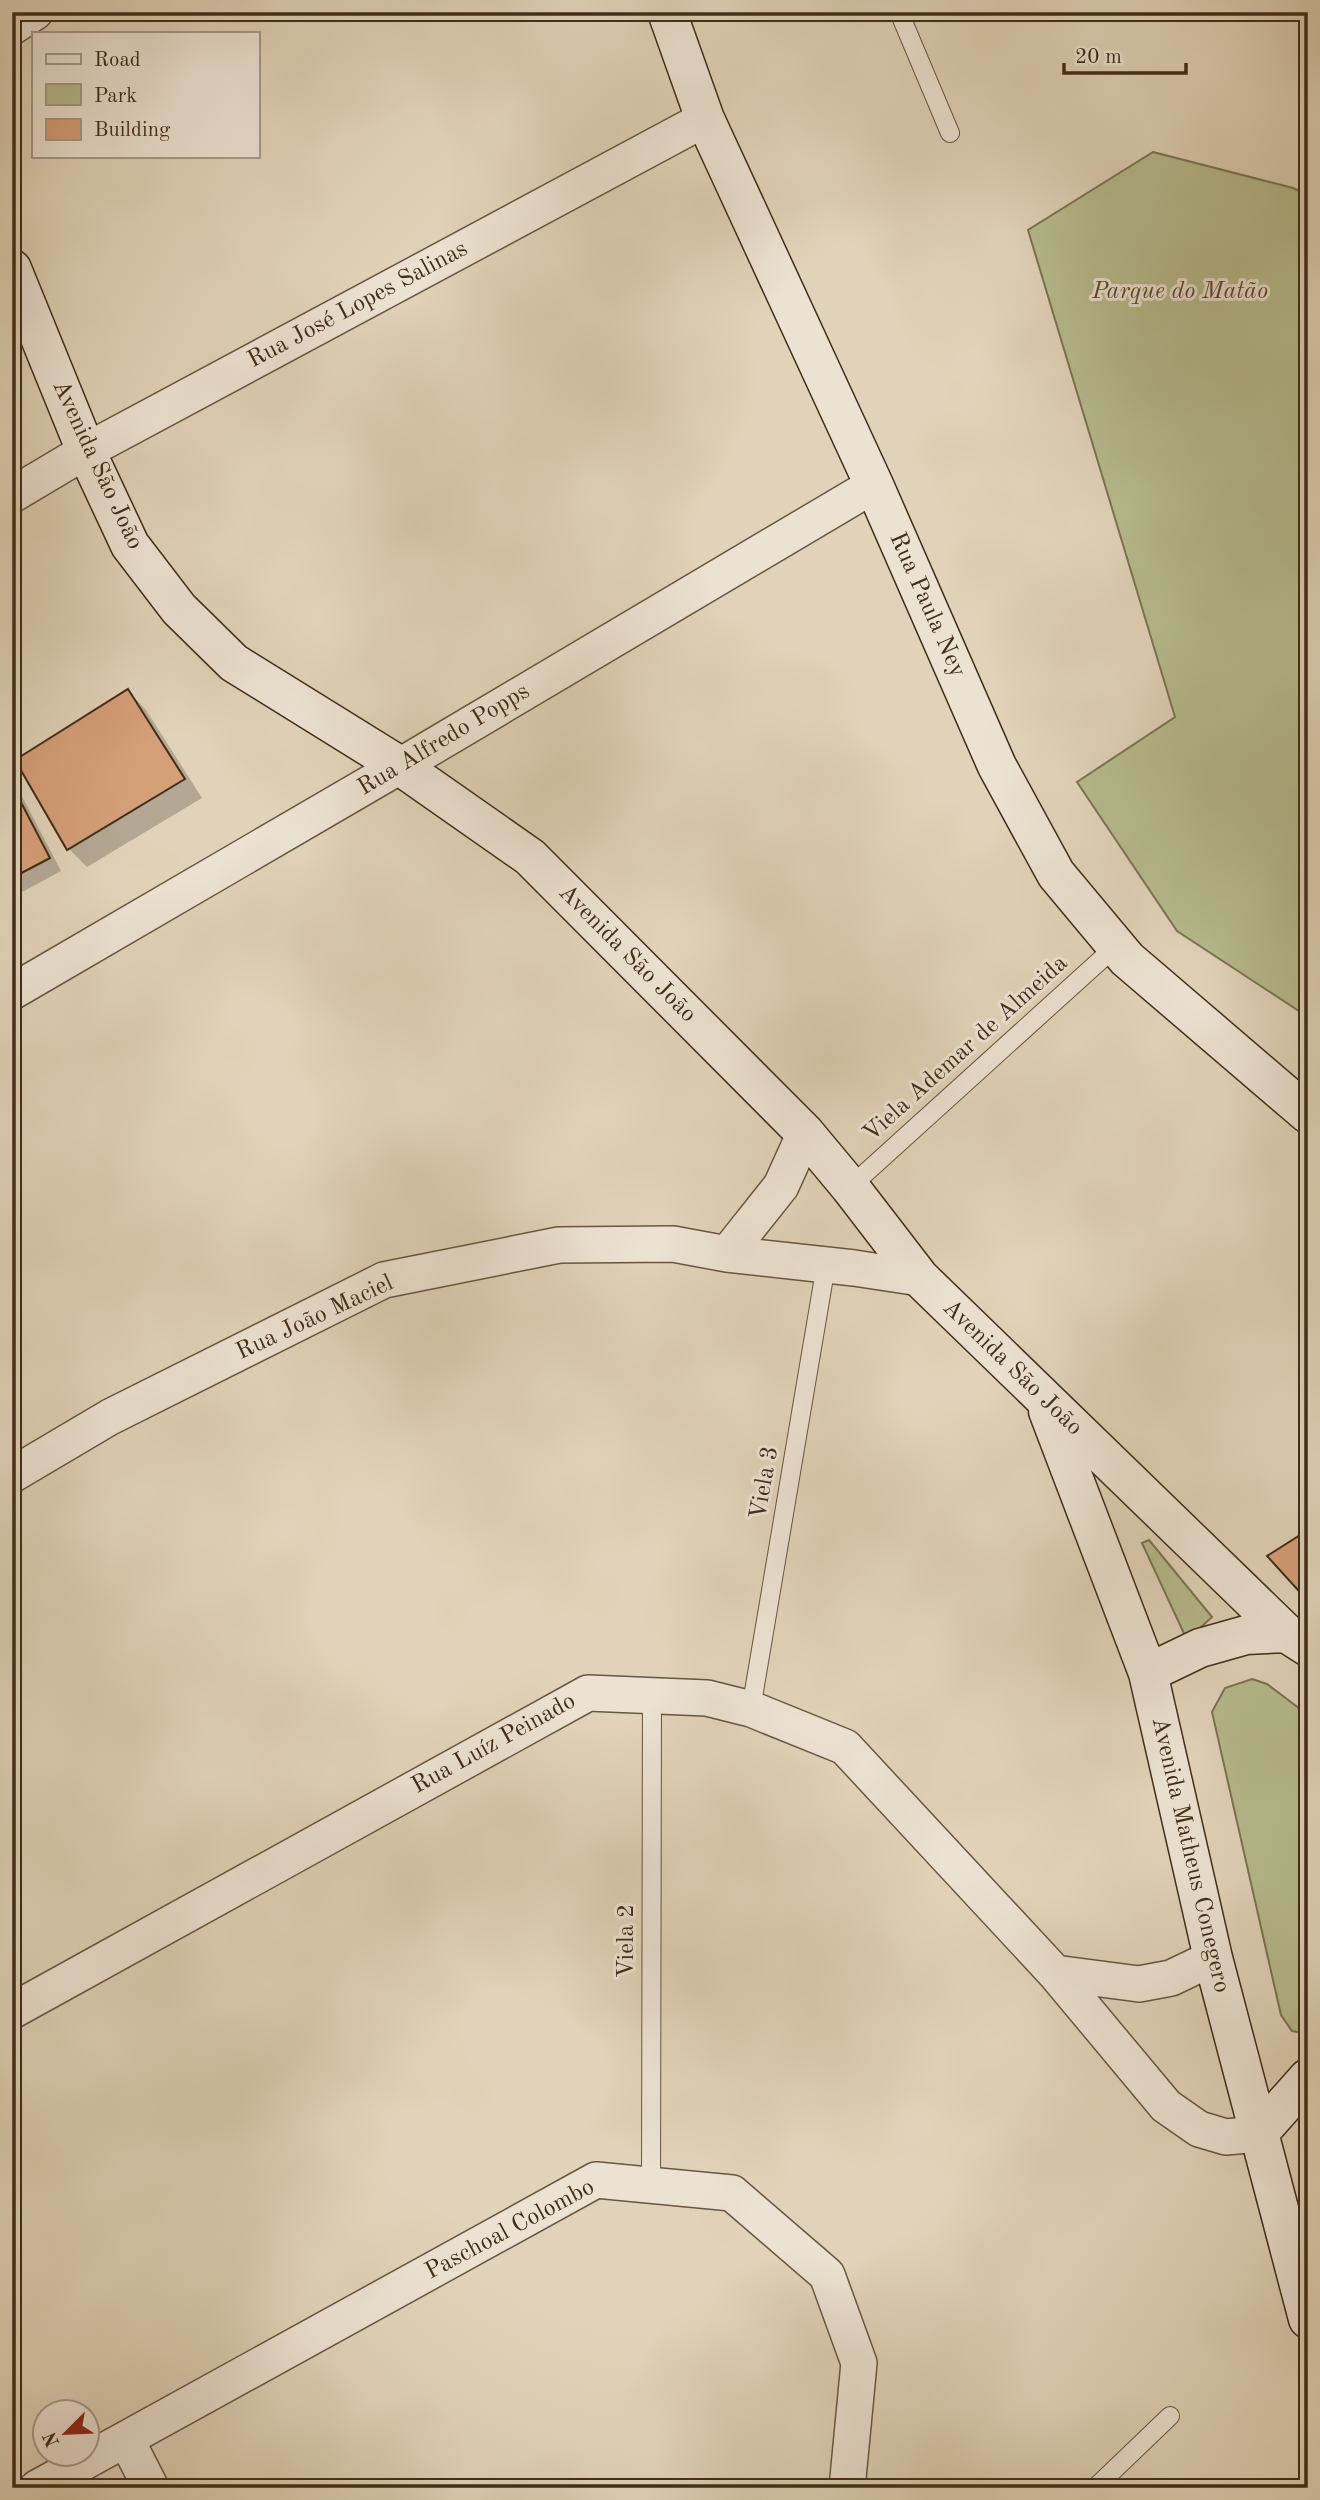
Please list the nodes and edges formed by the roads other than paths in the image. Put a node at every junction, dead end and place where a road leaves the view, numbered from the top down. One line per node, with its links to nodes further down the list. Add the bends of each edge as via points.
1 (35, 12): 4 (street)
2 (667, 12): 5 (main road, Rua Paula Ney)
3 (899, 12): 6 (lane)
4 (12, 27)
5 (705, 119): 8 (street, Rua José Lopes Salinas); 9 (main road, Rua Paula Ney)
6 (950, 133)
7 (12, 269): 8 (main road, Avenida São João)
8 (86, 451): 10 (street, Rua José Lopes Salinas); 11 (main road, Avenida São João, via 130,545 179,609 234,663)
9 (874, 485): 11 (street, Rua Alfredo Popps); 12 (main road, Rua Paula Ney, via 997,766 1056,874)
10 (12, 495)
11 (400, 766): 13 (street, Rua Alfredo Popps); 15 (main road, Avenida São João, via 530,857)
12 (1115, 947): 14 (main road, Rua Paula Ney); 16 (lane, Viela Ademar de Almeida)
13 (12, 992)
14 (1308, 1114)
15 (805, 1133): 16 (main road, Avenida São João); 17 (street, via 781,1186)
16 (850, 1187): 19 (main road, Avenida São João)
17 (727, 1254): 18 (street, Rua João Maciel); 21 (street, Rua João Maciel, via 673,1244 559,1245 384,1280 110,1417)
18 (827, 1265): 19 (street, Rua João Maciel); 25 (lane, Viela 3)
19 (920, 1278): 20 (main road, Avenida São João)
20 (1044, 1400): 22 (main road, Avenida São João); 23 (main road, Avenida Matheus Conegero)
21 (12, 1475)
22 (1297, 1640): 23 (main road, Avenida São João, via 1246,1635 1200,1648)
23 (1148, 1673): 26 (main road, Avenida Matheus Conegero)
24 (653, 1696): 25 (street, Rua Luíz Peinado, via 707,1698); 28 (street, Rua Luíz Peinado, via 588,1693); 31 (lane, Viela 2)
25 (751, 1709): 27 (street, Rua Luíz Peinado, via 845,1746)
26 (1213, 1958): 27 (street, via 1171,1978 1139,1984); 30 (main road, Avenida Matheus Conegero)
27 (1055, 1973): 30 (street, Rua Luíz Peinado, via 1166,2106 1199,2129 1226,2137)
28 (12, 2011)
29 (1308, 2078): 30 (main road)
30 (1258, 2134): 32 (main road, Avenida Matheus Conegero)
31 (651, 2185): 34 (street, Paschoal Colombo, via 596,2180); 37 (street, Paschoal Colombo, via 732,2193 827,2275 859,2363)
32 (1308, 2319)
33 (1170, 2416): 38 (lane)
34 (127, 2441): 35 (street, Paschoal Colombo); 36 (street)
35 (37, 2488)
36 (151, 2488)
37 (846, 2488)
38 (1095, 2488)

